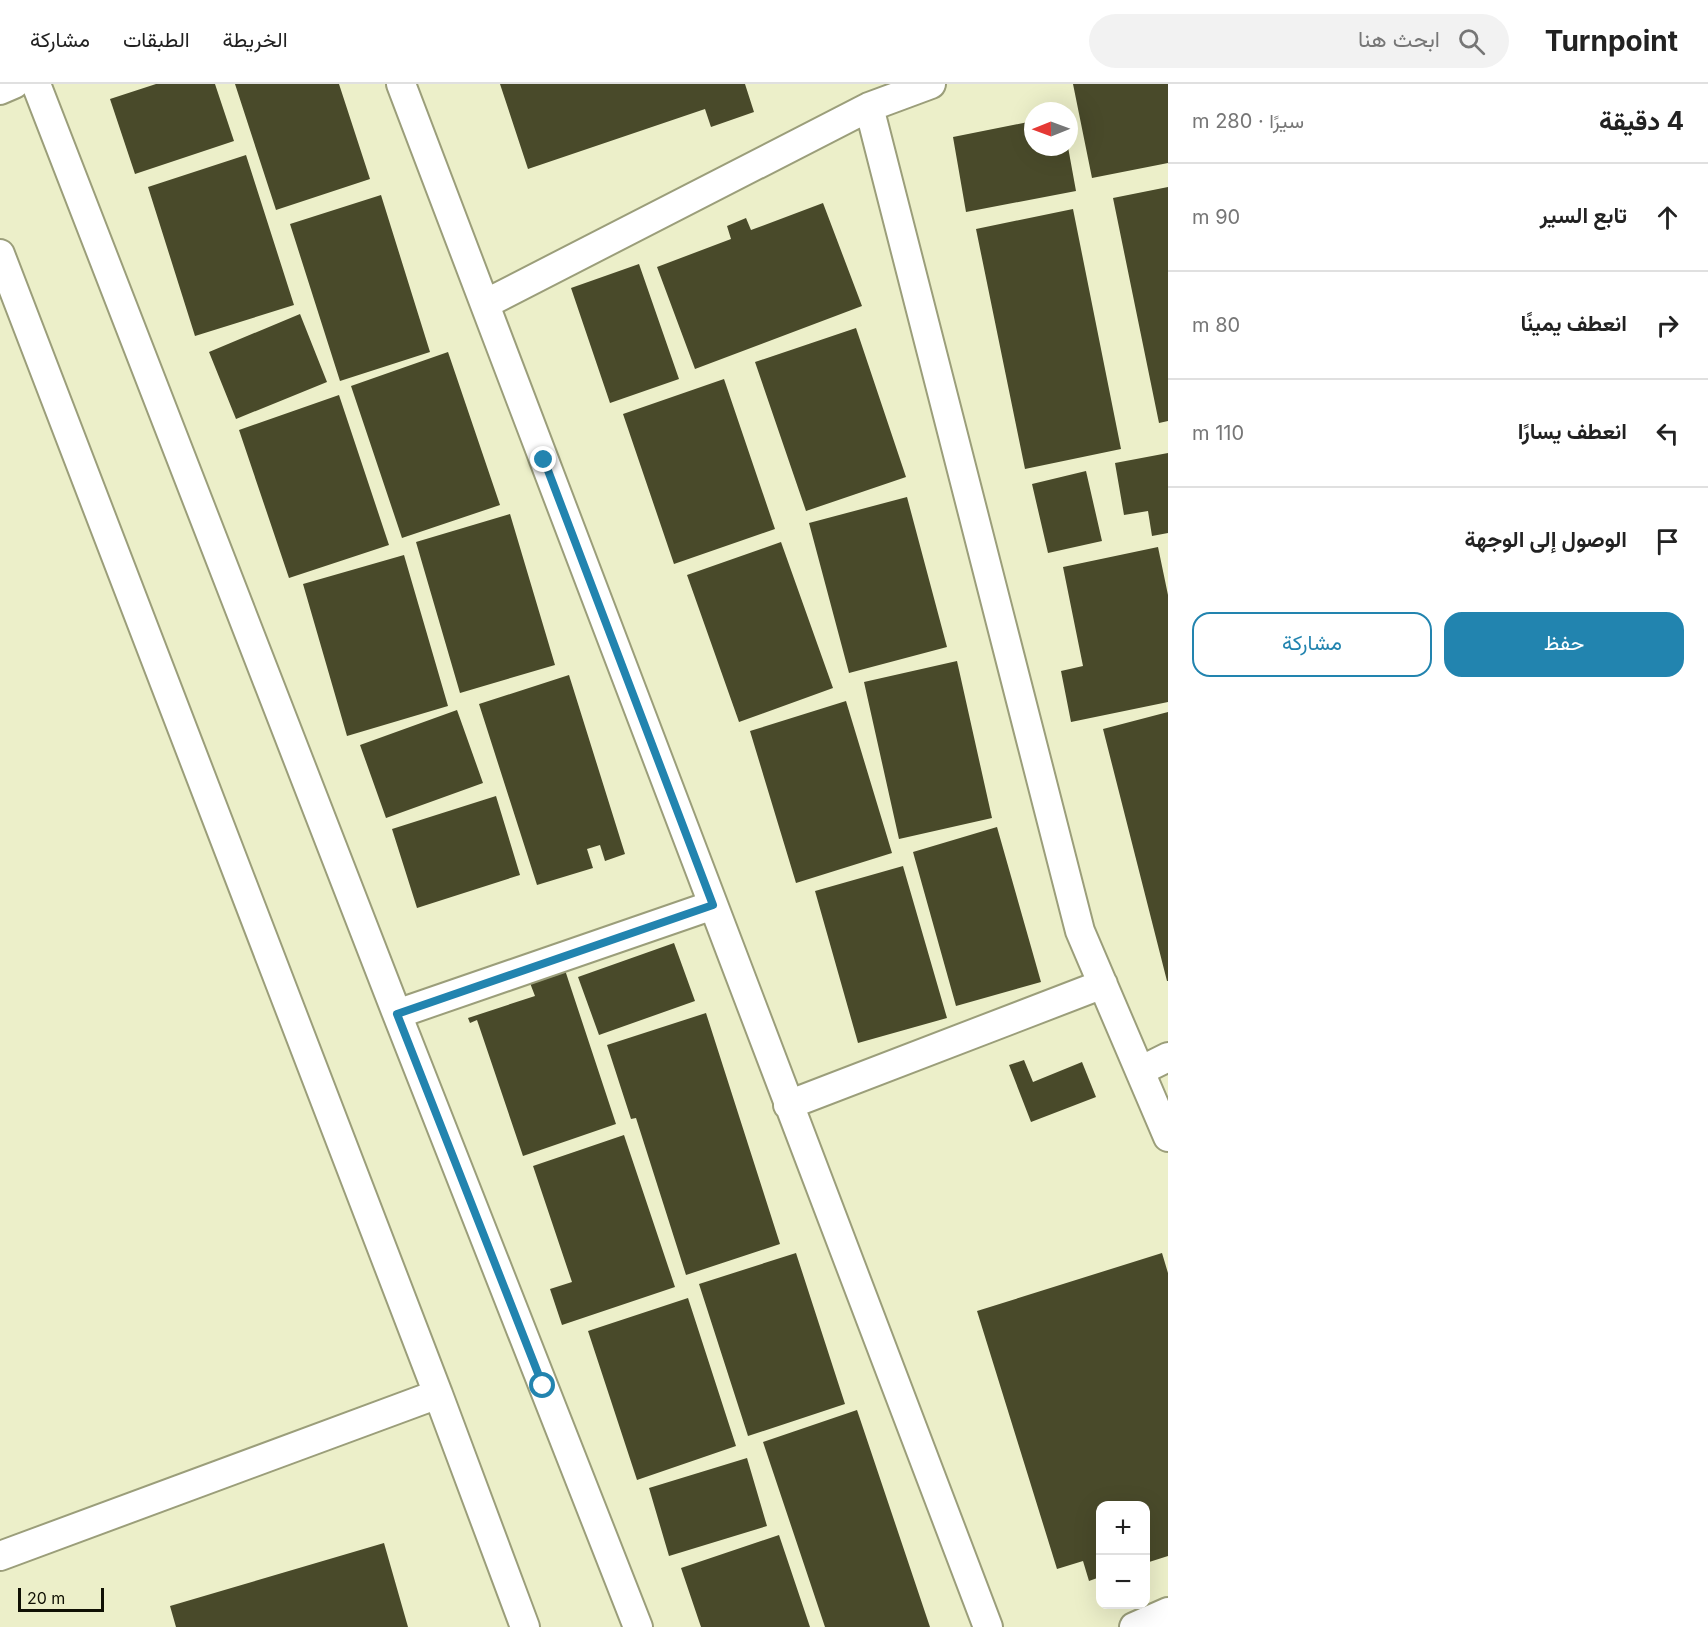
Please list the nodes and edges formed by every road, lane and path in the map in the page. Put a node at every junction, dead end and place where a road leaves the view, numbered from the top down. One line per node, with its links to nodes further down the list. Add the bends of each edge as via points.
1 (14, 84): 5 (street)
2 (36, 84): 11 (street)
3 (401, 84): 8 (street)
4 (932, 84): 6 (street)
5 (0, 90)
6 (869, 106): 8 (street); 10 (street, via 1080,931)
7 (0, 254): 16 (street)
8 (485, 304): 9 (street)
9 (713, 905): 11 (street); 14 (street)
10 (1103, 984): 13 (street); 14 (street)
11 (397, 1014): 20 (street)
12 (1168, 1057): 13 (street)
13 (1140, 1071): 15 (street)
14 (788, 1105): 21 (street)
15 (1168, 1137)
16 (438, 1394): 17 (street); 19 (street)
17 (0, 1556)
18 (1168, 1612): 22 (street)
19 (525, 1627)
20 (638, 1627)
21 (988, 1627)
22 (1134, 1627)

